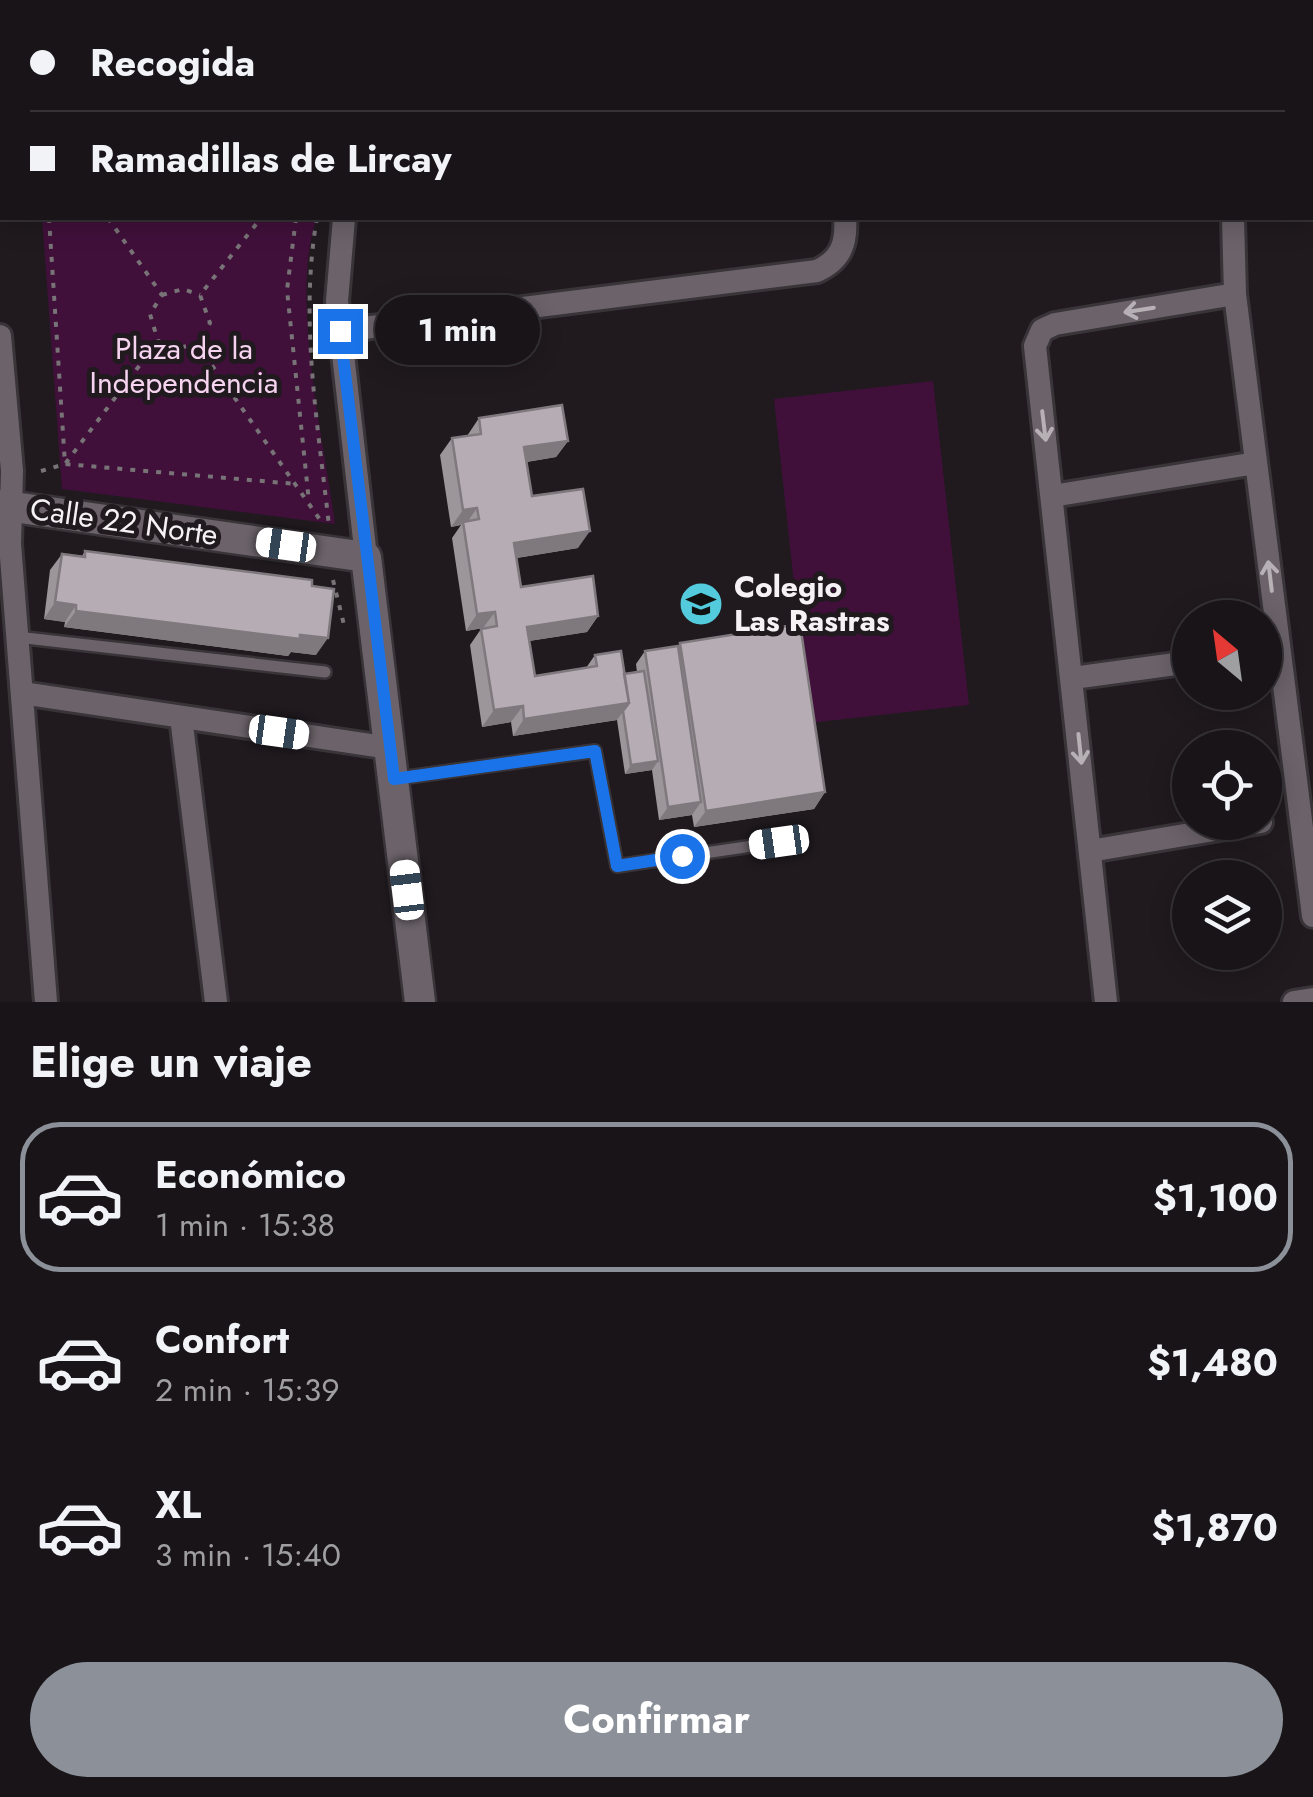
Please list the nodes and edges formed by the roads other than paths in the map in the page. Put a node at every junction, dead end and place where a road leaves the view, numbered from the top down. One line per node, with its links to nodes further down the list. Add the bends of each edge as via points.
1 (344, 220): 5 (street, via 337,270)
2 (844, 220): 5 (street, via 838,256 817,271)
3 (1233, 220): 4 (street)
4 (1235, 294): 7 (street); 8 (street, one-way to 8, via 1042,330 1035,346)
5 (340, 331): 10 (street)
6 (0, 336): 9 (street)
7 (1256, 464): 8 (street); 11 (street, one-way to 7)
8 (1052, 496): 15 (street)
9 (5, 506): 10 (street, Calle 22 Norte); 12 (street)
10 (366, 557): 19 (street)
11 (1268, 600)
12 (11, 625): 14 (lane); 16 (street)
13 (1172, 664): 15 (street)
14 (325, 672)
15 (1073, 678): 25 (street, one-way to 25)
16 (22, 693): 18 (street); 28 (street)
17 (1282, 710): 21 (street)
18 (181, 717): 19 (street); 29 (street)
19 (390, 748): 20 (street)
20 (394, 779): 24 (lane, via 595,751 617,866); 30 (street)
21 (1300, 816): 22 (street); 26 (street)
22 (1282, 819)
23 (1172, 837): 25 (street)
24 (779, 842)
25 (1090, 851): 31 (street)
26 (1313, 916)
27 (1313, 999): 32 (street)
28 (46, 1002)
29 (216, 1002)
30 (420, 1002)
31 (1106, 1002)
32 (1294, 1002)

